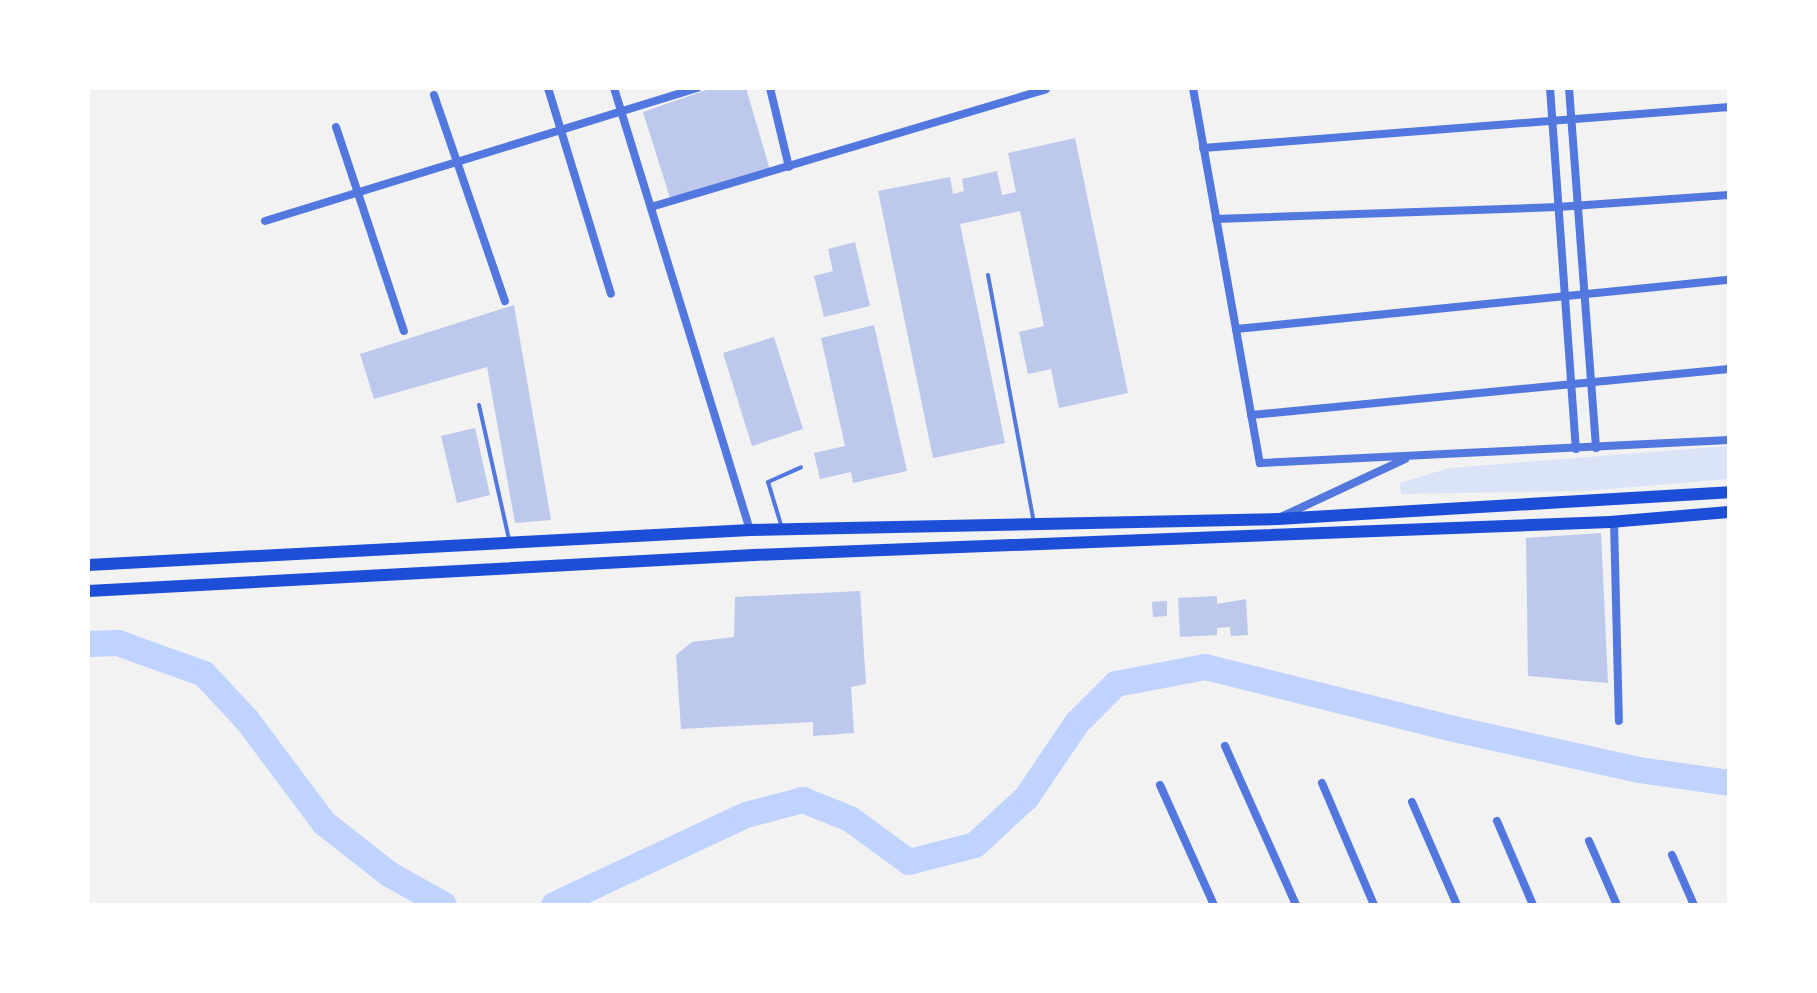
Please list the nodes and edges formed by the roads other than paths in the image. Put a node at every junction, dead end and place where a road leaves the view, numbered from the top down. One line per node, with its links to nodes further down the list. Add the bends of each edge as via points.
1 (548, 88): 15 (street)
2 (614, 88): 11 (street)
3 (698, 88): 11 (street)
4 (770, 88): 18 (street)
5 (1193, 88): 16 (street)
6 (1550, 88): 13 (street)
7 (1569, 88): 12 (street)
8 (1046, 89): 18 (street)
9 (434, 95): 17 (street)
10 (1729, 107): 12 (street)
11 (622, 112): 15 (street); 22 (street)
12 (1572, 118): 13 (street); 21 (street)
13 (1554, 119): 16 (street); 23 (street)
14 (336, 127): 19 (street)
15 (558, 133): 17 (street); 30 (street)
16 (1203, 148): 24 (street)
17 (457, 162): 19 (street); 31 (street)
18 (789, 167): 22 (street)
19 (357, 191): 25 (street); 33 (street)
20 (1729, 195): 21 (street)
21 (1577, 206): 23 (street); 28 (street)
22 (651, 207): 49 (street)
23 (1558, 207): 24 (street); 29 (street)
24 (1216, 219): 32 (street)
25 (265, 221)
26 (988, 275): 48 (lane)
27 (1729, 280): 28 (street)
28 (1584, 291): 29 (street); 35 (street)
29 (1565, 293): 32 (street); 36 (street)
30 (611, 294)
31 (505, 301)
32 (1236, 329): 38 (street)
33 (404, 331)
34 (1729, 369): 35 (street)
35 (1591, 382): 36 (street); 40 (street)
36 (1572, 385): 38 (street); 41 (street)
37 (479, 405): 51 (lane)
38 (1251, 415): 42 (street, via 1260,463)
39 (1729, 440): 40 (street)
40 (1596, 448): 41 (street)
41 (1576, 449): 42 (street)
42 (1413, 456): 46 (street)
43 (801, 467): 50 (lane, via 768,482)
44 (1729, 492): 46 (highway)
45 (1729, 512): 47 (highway)
46 (1278, 519): 48 (highway)
47 (1614, 521): 53 (highway, via 754,555); 54 (street)
48 (1035, 525): 50 (highway)
49 (750, 530): 50 (highway); 51 (highway)
50 (783, 530)
51 (510, 542): 52 (highway)
52 (88, 565)
53 (88, 591)
54 (1619, 721)
55 (1225, 746): 63 (street)
56 (1322, 783): 64 (street)
57 (1160, 785): 62 (street)
58 (1412, 802): 65 (street)
59 (1497, 821): 66 (street)
60 (1589, 841): 67 (street)
61 (1672, 855): 68 (street)
62 (1214, 905)
63 (1296, 905)
64 (1374, 905)
65 (1457, 905)
66 (1533, 905)
67 (1617, 905)
68 (1694, 905)

